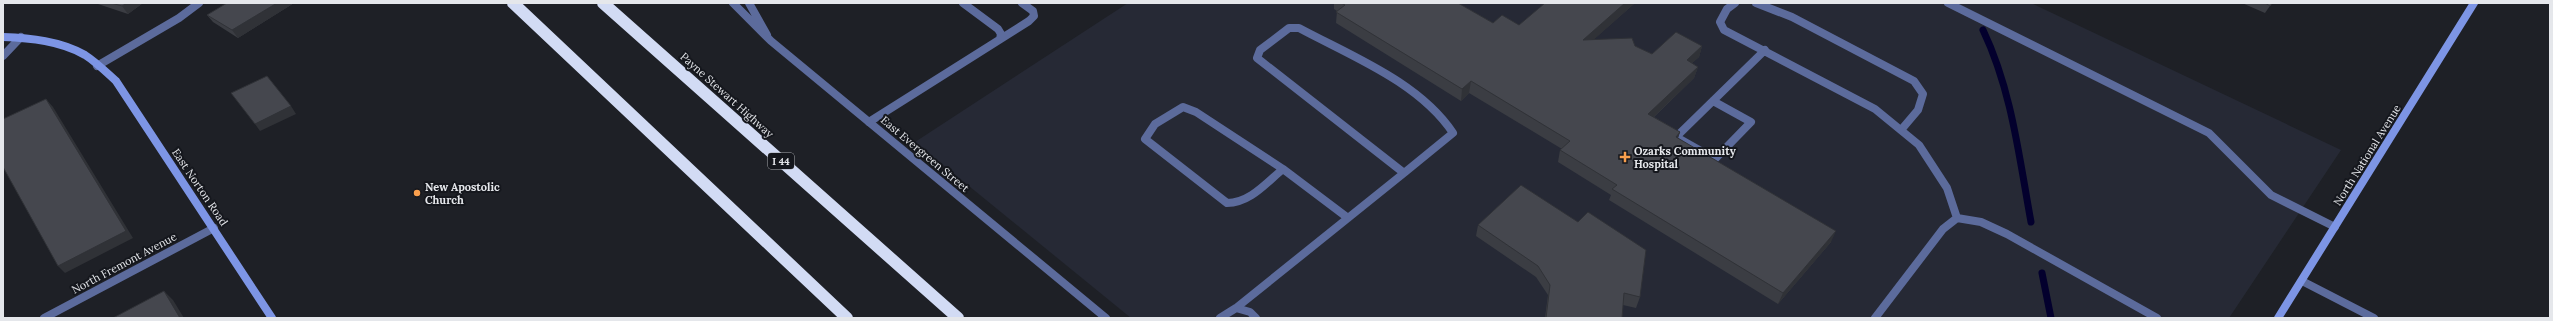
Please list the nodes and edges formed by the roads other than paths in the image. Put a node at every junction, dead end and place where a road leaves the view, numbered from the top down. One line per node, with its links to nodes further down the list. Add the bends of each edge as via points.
1 (199, 3): 18 (street, via 179,18)
2 (513, 3): 32 (highway)
3 (603, 3): 33 (highway, Payne Stewart Highway / I 44)
4 (733, 3): 15 (street, East Evergreen Street)
5 (749, 3): 15 (street)
6 (963, 3): 14 (street, via 998,29)
7 (1022, 3): 14 (street, via 1033,11 1034,16)
8 (1735, 3): 16 (street, via 1727,9 1720,22 1724,30)
9 (1756, 3): 21 (street, via 1792,17 1914,81 1923,94 1918,110)
10 (1948, 3): 26 (street, via 2209,133 2271,194)
11 (2474, 3): 26 (main road, North National Avenue)
12 (3, 37): 13 (main road, East Norton Road)
13 (21, 38): 17 (street); 18 (main road, East Norton Road, via 85,55)
14 (1000, 39): 20 (street)
15 (771, 41): 20 (street, East Evergreen Street)
16 (1765, 50): 19 (street); 21 (street, via 1875,109)
17 (3, 56)
18 (97, 66): 27 (main road, East Norton Road, via 116,81)
19 (1713, 101): 19 (street, via 1676,137 1715,160 1751,122)
20 (869, 122): 34 (street, East Evergreen Street)
21 (1901, 130): 25 (street, via 1920,145 1943,181)
22 (1283, 169): 22 (street, via 1196,112 1184,107 1148,129 1145,139 1227,202 1235,204 1245,200); 24 (street)
23 (1404, 173): 23 (street, via 1453,133 1440,113 1422,97 1299,28 1289,28 1260,50 1257,58 1265,66); 24 (street)
24 (1348, 218): 29 (street)
25 (1957, 218): 37 (street, via 1943,229); 38 (street, via 1981,222 2008,234)
26 (2335, 227): 28 (main road, North National Avenue)
27 (214, 228): 30 (street, North Fremont Avenue); 31 (main road, East Norton Road)
28 (2302, 281): 39 (main road, North National Avenue); 40 (street)
29 (1236, 308): 35 (street); 36 (street, via 1250,312)
30 (44, 318)
31 (272, 318)
32 (847, 318)
33 (958, 318)
34 (1106, 318)
35 (1220, 318)
36 (1256, 318)
37 (1875, 318)
38 (2157, 318)
39 (2278, 318)
40 (2374, 318)

